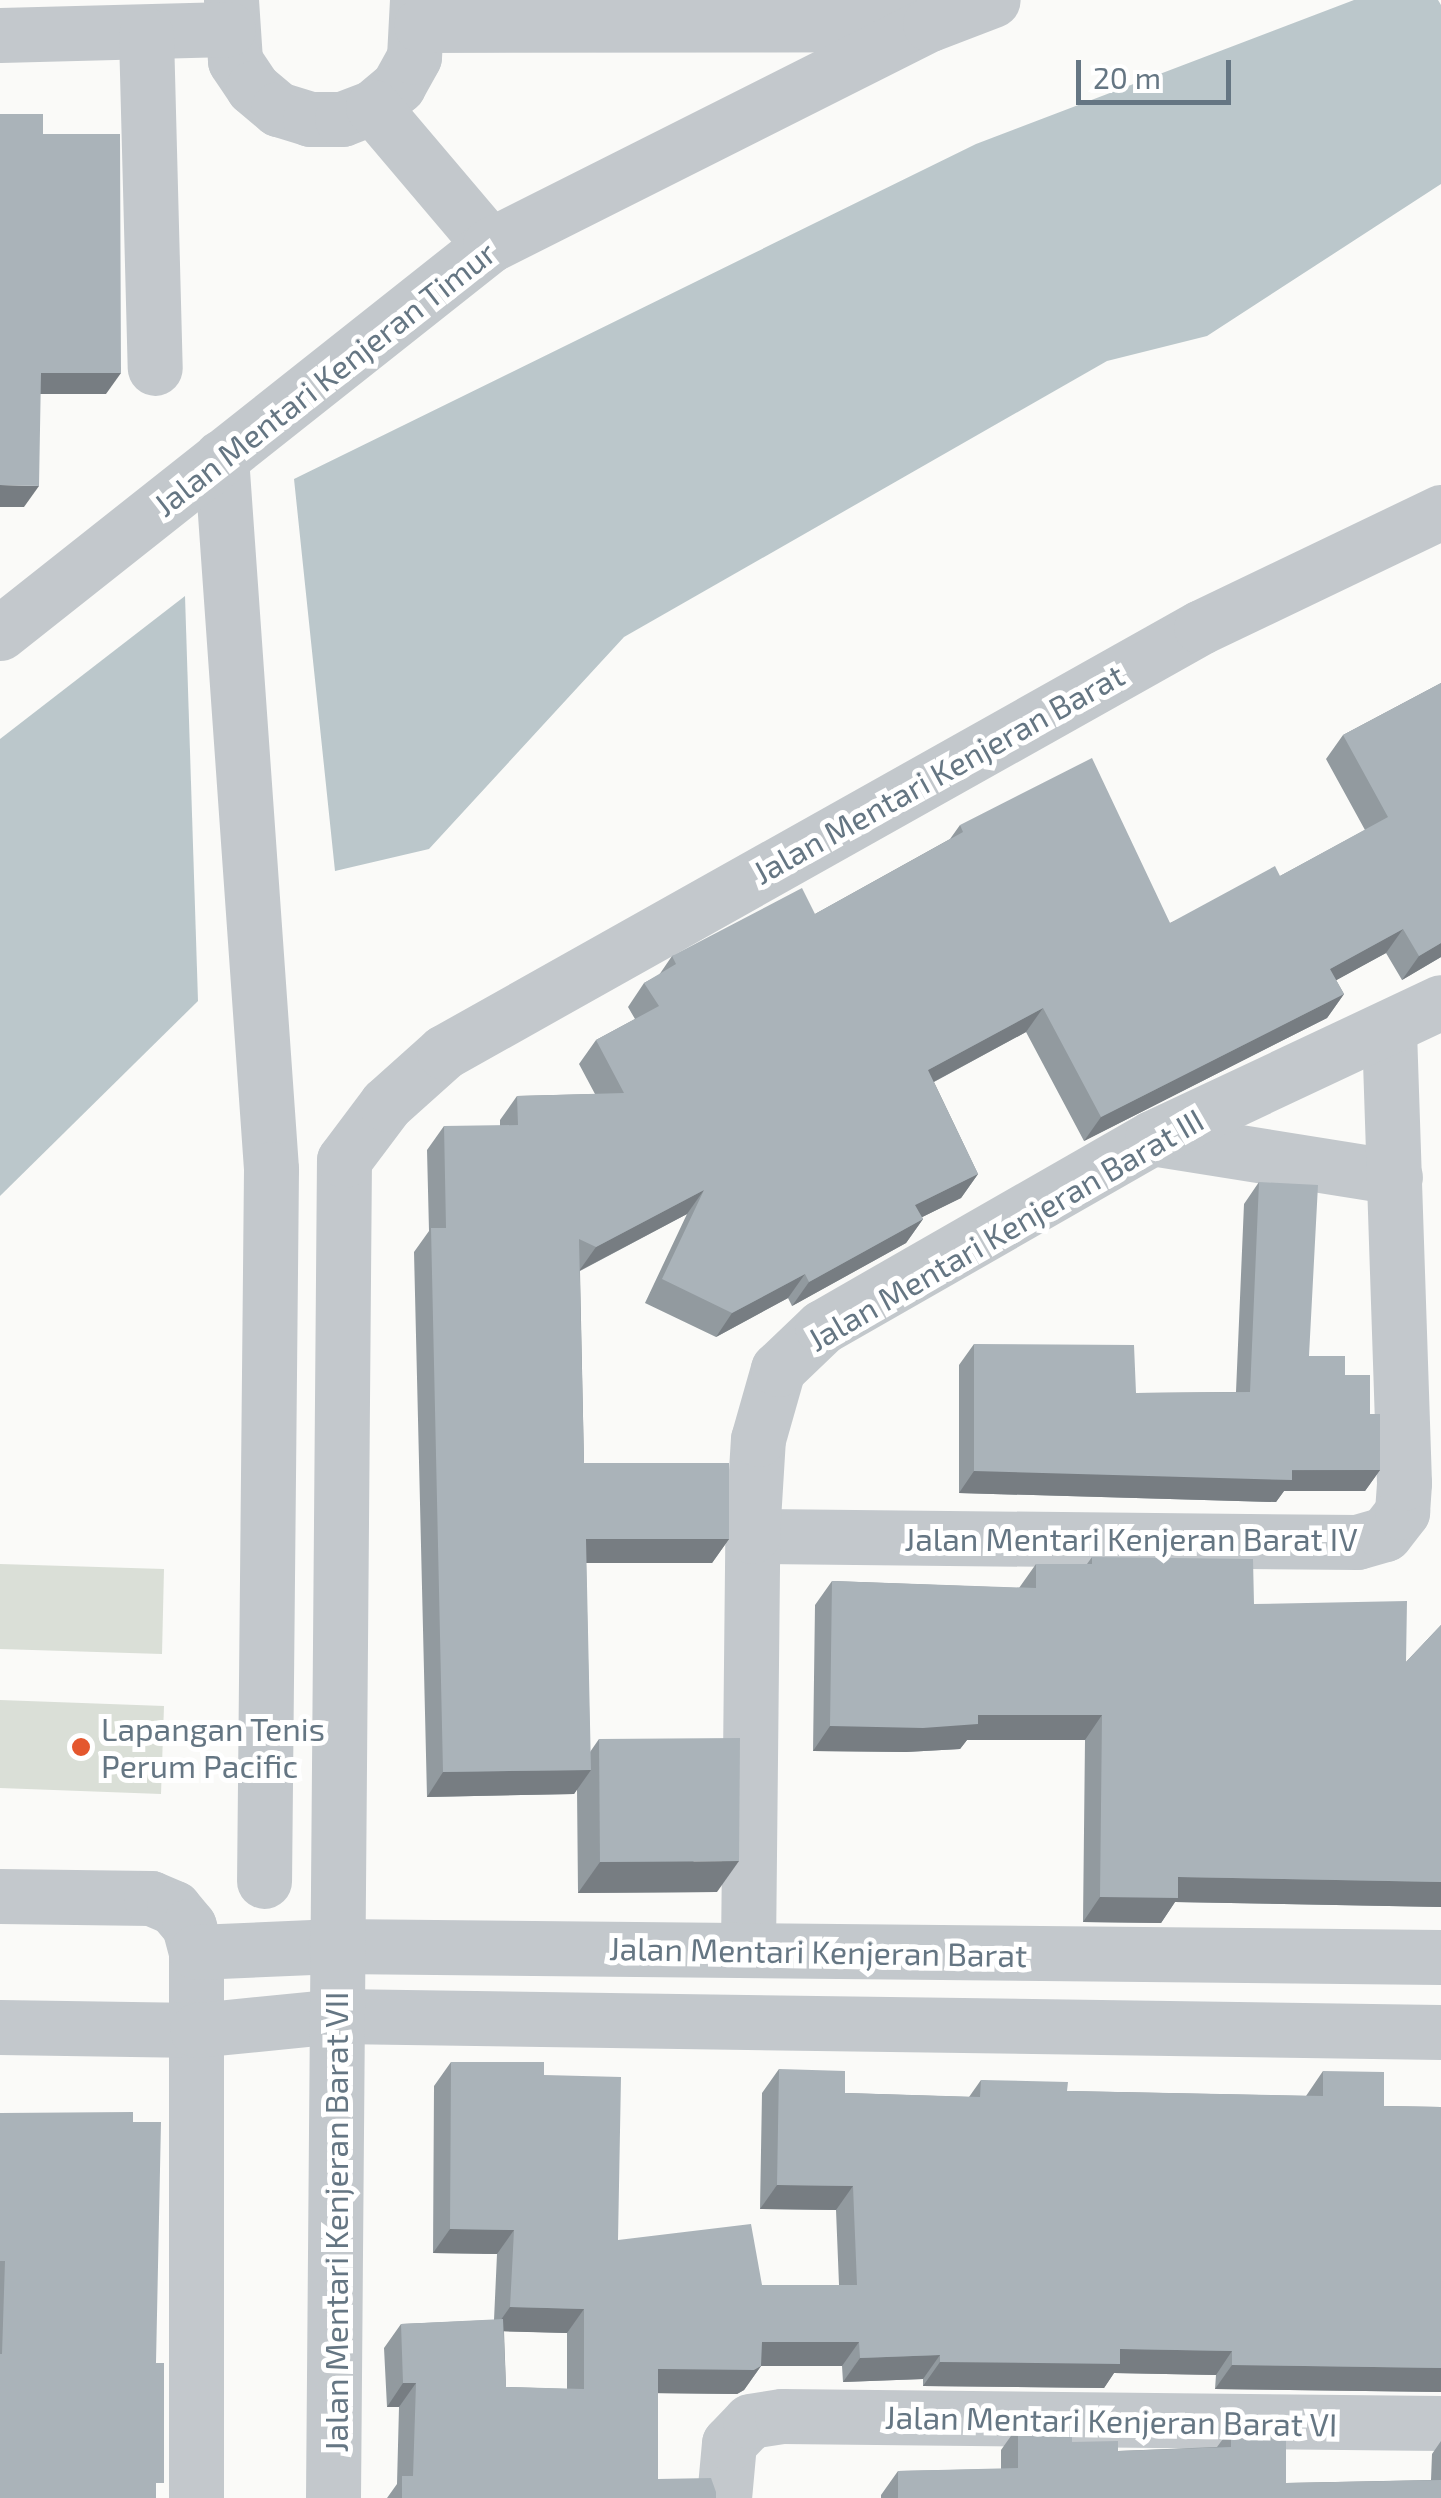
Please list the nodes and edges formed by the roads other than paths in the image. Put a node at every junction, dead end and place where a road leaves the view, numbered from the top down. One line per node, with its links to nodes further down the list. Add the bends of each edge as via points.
1 (993, 0): 4 (street, Jalan Mentari Kenjeran Timur)
2 (419, 13): 4 (street); 7 (street, via 406,72)
3 (230, 14): 6 (street); 7 (street, via 235,61 278,108 310,119 342,119)
4 (930, 24): 8 (street, Jalan Mentari Kenjeran Timur)
5 (0, 35): 6 (street)
6 (146, 35): 9 (street)
7 (373, 107): 8 (street)
8 (490, 244): 10 (street, Jalan Mentari Kenjeran Timur)
9 (155, 368)
10 (221, 457): 12 (street, Jalan Mentari Kenjeran Timur); 17 (street)
11 (1441, 512): 16 (street, Jalan Mentari Kenjeran Barat, via 1201,627 444,1052 386,1104)
12 (0, 633)
13 (1441, 1002): 14 (street, Jalan Mentari Kenjeran Barat III)
14 (1389, 1030): 15 (street, Jalan Mentari Kenjeran Barat III); 18 (street, Jalan Mentari Kenjeran Barat IV)
15 (1152, 1138): 18 (street); 19 (street, Jalan Mentari Kenjeran Barat III, via 802,1342 778,1369 768,1397 758,1440)
16 (344, 1160): 17 (street); 20 (street, Jalan Mentari Kenjeran Barat VII)
17 (271, 1169): 21 (street)
18 (1395, 1177): 19 (street, Jalan Mentari Kenjeran Barat IV, via 1404,1483 1402,1512 1386,1534 1357,1542)
19 (752, 1536): 25 (street, Jalan Mentari Kenjeran Barat III)
20 (340, 1554): 21 (street); 24 (street, Jalan Mentari Kenjeran Barat VII)
21 (265, 1558): 22 (street)
22 (264, 1881)
23 (0, 1896): 26 (street, via 152,1898 189,1926)
24 (334, 1946): 25 (street, Jalan Mentari Kenjeran Barat); 26 (street, Jalan Mentari Kenjeran Barat); 28 (street, Jalan Mentari Kenjeran Barat VII)
25 (748, 1950): 27 (street, Jalan Mentari Kenjeran Barat)
26 (196, 1952): 30 (street)
27 (1441, 1957)
28 (337, 2016): 30 (street); 31 (street); 34 (street, Jalan Mentari Kenjeran Barat VII)
29 (0, 2027): 30 (street)
30 (196, 2030): 33 (street)
31 (1441, 2032)
32 (1441, 2423): 35 (street, Jalan Mentari Kenjeran Barat VI, via 782,2416 750,2421 729,2443)
33 (196, 2498)
34 (334, 2498)
35 (724, 2498)

